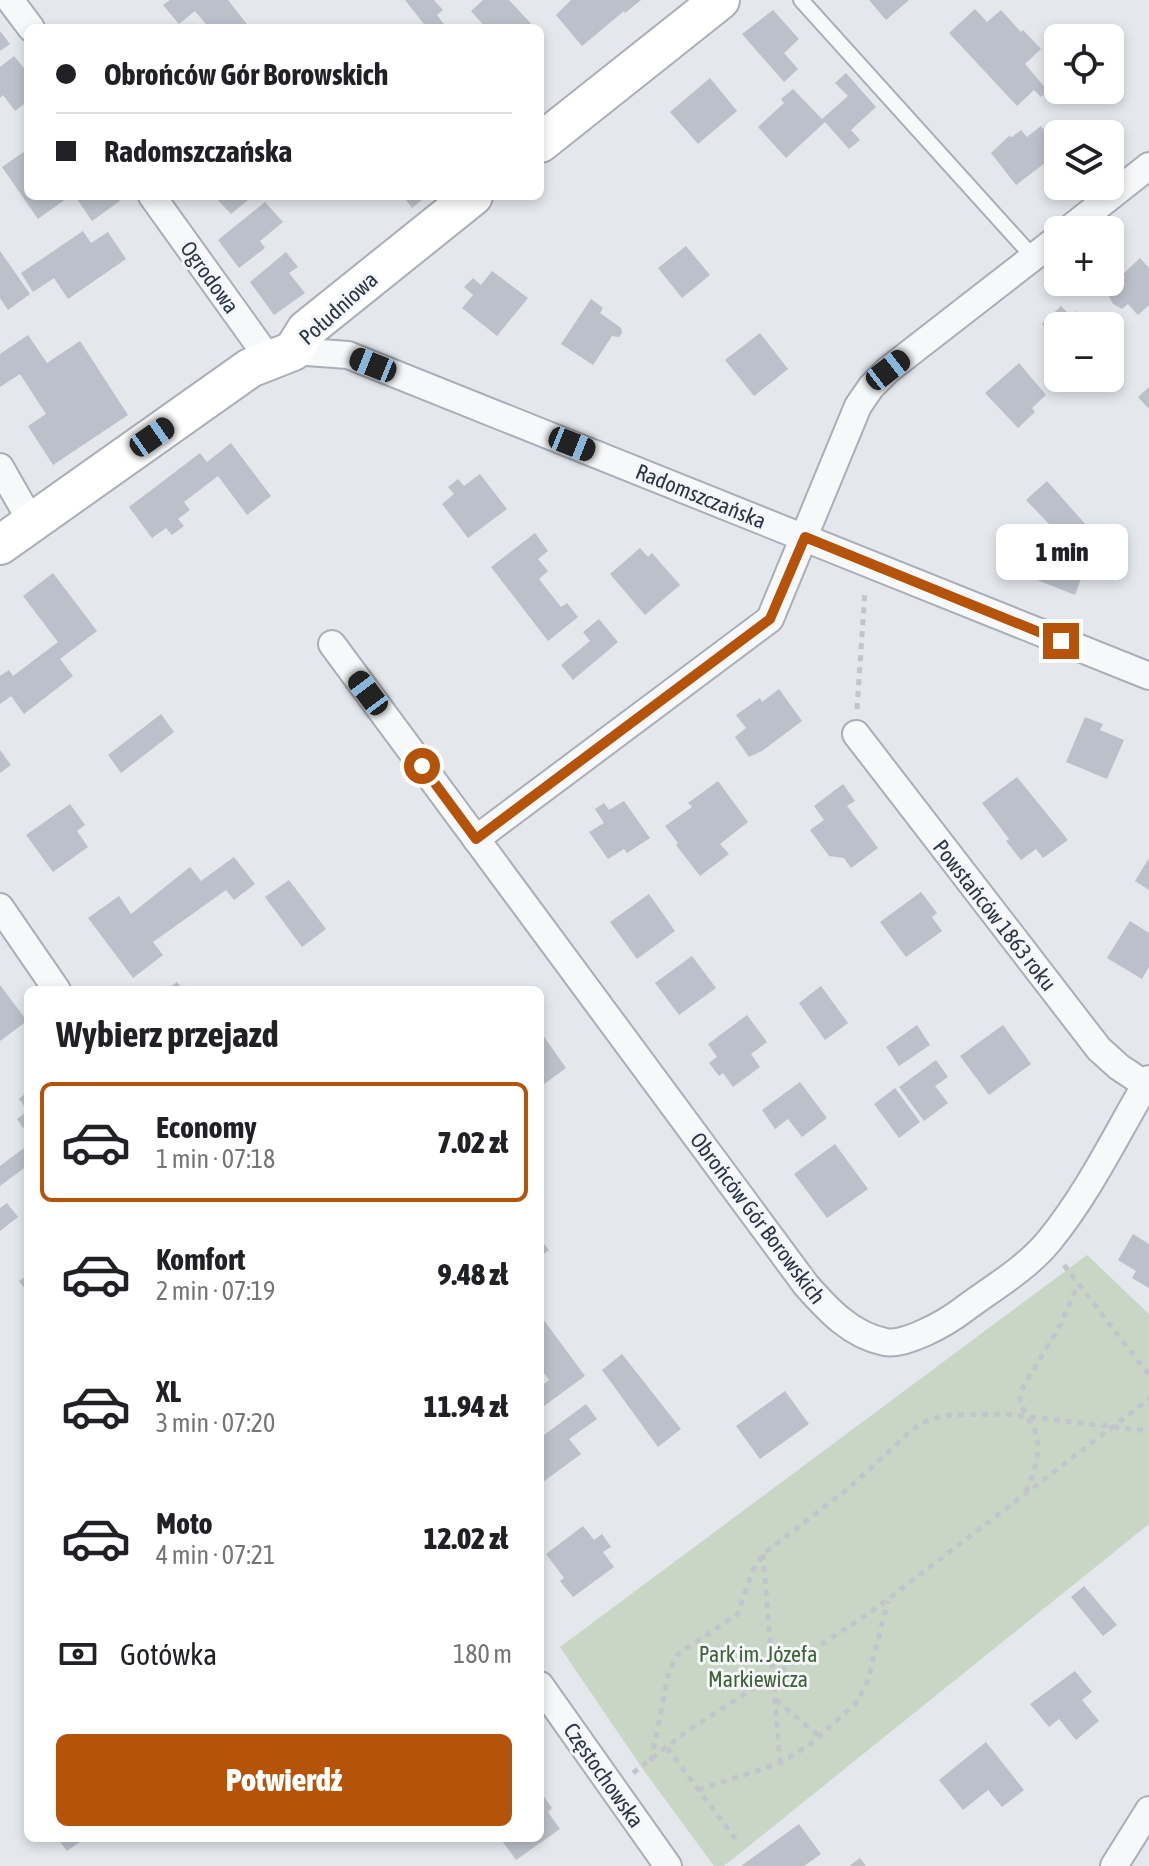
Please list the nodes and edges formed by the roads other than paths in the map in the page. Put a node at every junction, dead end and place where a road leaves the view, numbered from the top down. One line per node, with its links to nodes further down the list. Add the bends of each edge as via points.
1 (10, 0): 4 (street)
2 (720, 0): 5 (street)
3 (801, 0): 11 (lane)
4 (28, 24)
5 (544, 140)
6 (1149, 166): 9 (street)
7 (155, 200): 12 (street, Ogrodowa)
8 (468, 200): 12 (street, Południowa)
9 (1086, 216)
10 (1044, 249): 11 (street)
11 (1033, 257): 15 (street, via 871,387 858,406)
12 (281, 355): 14 (street, Południowa, via 250,368); 15 (street, Radomszczańska, via 348,355)
13 (0, 467): 14 (street)
14 (32, 523): 16 (street, Południowa)
15 (805, 537): 18 (street, Radomszczańska); 20 (street, via 770,619)
16 (0, 545)
17 (332, 644): 20 (street, Obrońców Gór Borowskich)
18 (1149, 676)
19 (856, 734): 23 (street, Powstańców 1863 roku, via 1099,1049)
20 (476, 839): 23 (street, Obrońców Gór Borowskich, via 806,1285 855,1331 887,1343 949,1320 1047,1243)
21 (0, 907): 22 (street)
22 (54, 986)
23 (1147, 1082)
24 (544, 1691): 27 (street, Częstochowska)
25 (1149, 1810): 26 (street)
26 (1141, 1838): 28 (street)
27 (668, 1866)
28 (1114, 1866)

